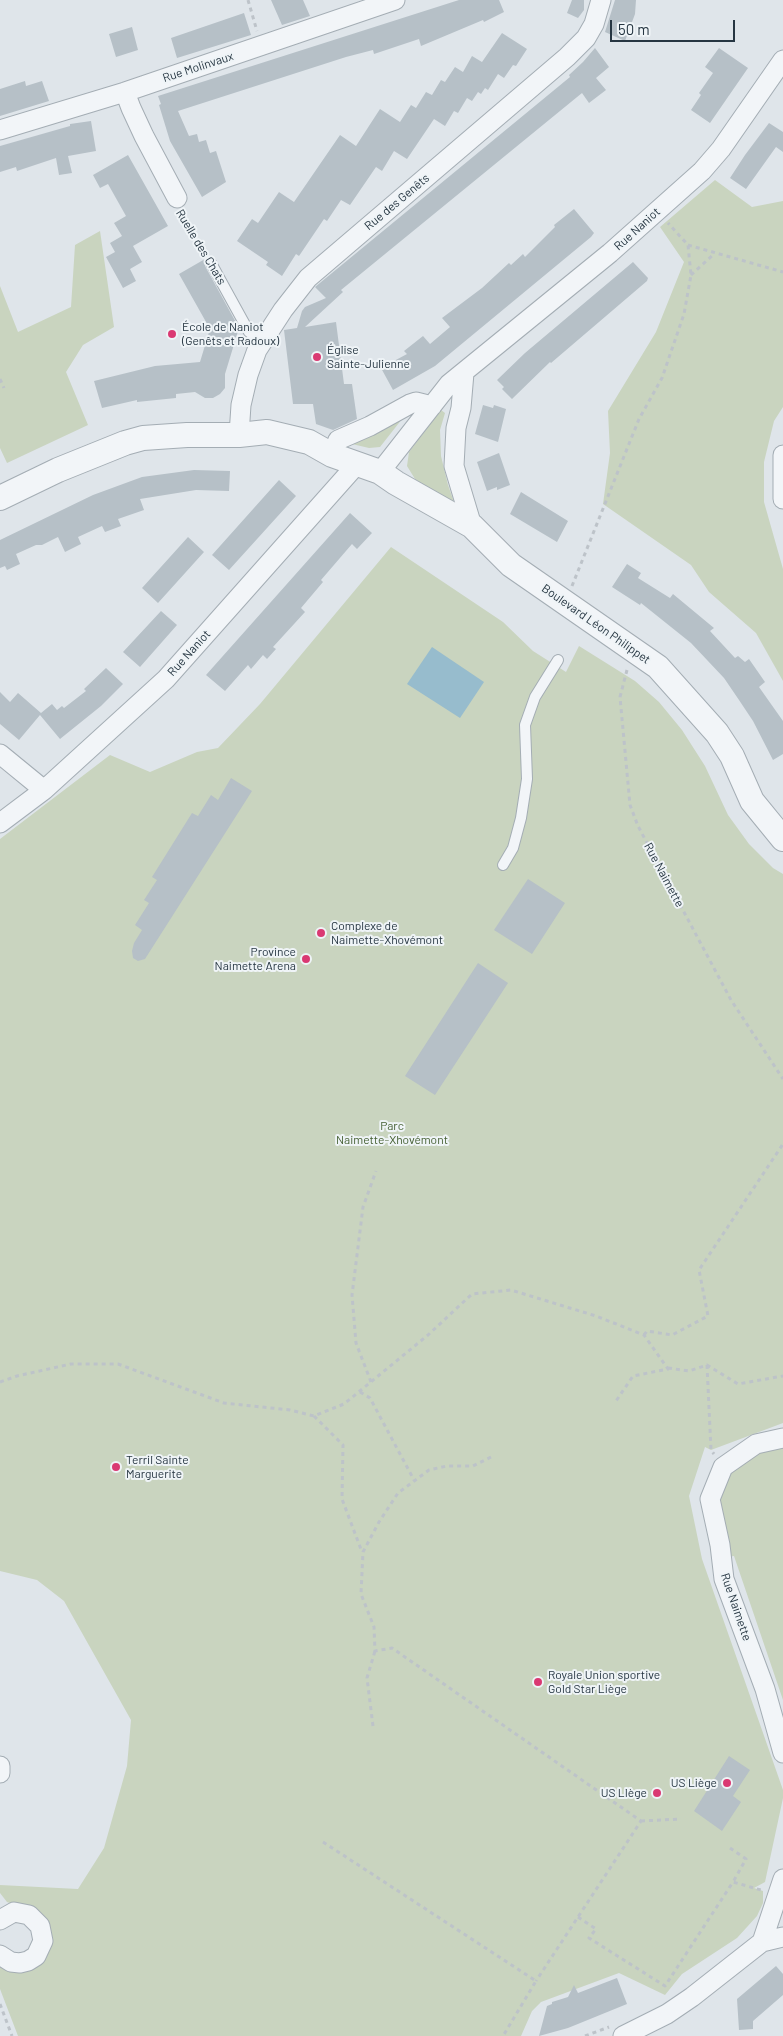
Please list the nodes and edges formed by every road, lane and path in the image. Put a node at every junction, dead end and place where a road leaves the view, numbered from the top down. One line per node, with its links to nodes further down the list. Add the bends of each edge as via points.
1 (248, 0): 4 (path)
2 (395, 0): 4 (street, Rue Molinvaux)
3 (601, 0): 15 (street, Rue des Genêts, via 586,38 308,278)
4 (261, 47): 6 (street, Rue Molinvaux)
5 (783, 60): 9 (street, Rue Naniot, via 721,149)
6 (125, 92): 7 (street, Rue Molinvaux); 8 (street, Ruelle des Chats, via 130,108)
7 (0, 130)
8 (177, 198): 12 (path, Ruelle des Chats, via 175,204)
9 (658, 211): 10 (path); 16 (street, Rue Naniot)
10 (688, 244): 11 (path); 14 (path)
11 (714, 254): 13 (path); 14 (path)
12 (211, 262): 15 (lane, Ruelle des Chats, via 249,332)
13 (783, 272)
14 (691, 275): 28 (path, via 684,314 662,378 639,420)
15 (261, 342): 20 (street, Rue des Genêts, via 244,391)
16 (464, 373): 19 (street, Rue Naniot, via 449,384); 27 (street, via 454,466)
17 (0, 379): 18 (path)
18 (4, 388)
19 (432, 406): 21 (street, via 416,402 410,404 338,440); 24 (street, Rue Naniot)
20 (239, 435): 21 (street, Boulevard Léon Philippet, via 267,432 309,442); 25 (street, Boulevard Léon Philippet, via 134,440 58,470)
21 (332, 455): 23 (street, Boulevard Léon Philippet)
22 (783, 455): 26 (street)
23 (358, 464): 24 (street, Boulevard Léon Philippet); 32 (street, Rue Naniot, via 166,679)
24 (380, 472): 27 (street, Boulevard Léon Philippet)
25 (0, 498)
26 (783, 499)
27 (472, 526): 28 (street, Boulevard Léon Philippet, via 511,565)
28 (565, 603): 29 (street, Boulevard Léon Philippet)
29 (635, 651): 34 (street, Boulevard Léon Philippet, via 658,667 717,733 732,756 752,801); 36 (path, Rue Naimette, via 623,679 620,697 630,805 638,826 731,1000)
30 (558, 660): 35 (lane, via 535,697 525,725 527,779 521,818 513,848)
31 (0, 754): 32 (street)
32 (44, 790): 33 (street, Rue Naniot)
33 (0, 823)
34 (783, 839)
35 (503, 865)
36 (783, 1079)
37 (783, 1144): 39 (path, via 699,1270 708,1316 672,1335 647,1331)
38 (376, 1171): 44 (path, via 363,1207 352,1295 356,1343)
39 (644, 1335): 41 (path); 44 (path, via 596,1316 511,1290 472,1294)
40 (707, 1365): 41 (path, via 689,1371); 42 (path, via 738,1384); 50 (path, via 711,1450)
41 (668, 1369): 46 (path, via 633,1376)
42 (783, 1376)
43 (0, 1382): 47 (path, via 71,1364 118,1364 224,1403 290,1410)
44 (371, 1382): 45 (path)
45 (360, 1392): 47 (path, via 344,1404); 51 (path, via 370,1398)
46 (616, 1401)
47 (314, 1416): 52 (path, via 343,1445 342,1500)
48 (783, 1438): 50 (street, via 756,1444)
49 (490, 1457): 51 (path, via 473,1466 429,1470)
50 (724, 1467): 55 (street, Rue Naimette, via 710,1499 724,1579 765,1689)
51 (414, 1480): 52 (path, via 398,1493)
52 (363, 1552): 53 (path, via 361,1594 374,1627)
53 (376, 1651): 54 (path, via 366,1678); 59 (path, via 392,1648)
54 (373, 1726)
55 (783, 1753)
56 (0, 1766): 57 (street)
57 (0, 1773)
58 (681, 1819): 59 (path)
59 (641, 1821): 64 (path)
60 (323, 1842): 69 (path)
61 (730, 1848): 62 (path, via 746,1859)
62 (733, 1882): 63 (path); 64 (path, via 665,1986 589,1938 596,1929)
63 (781, 1888): 67 (street)
64 (578, 1917): 69 (path)
65 (0, 1920): 68 (street, via 14,1912 22,1912 36,1919 43,1934 41,1949 28,1961 11,1962)
66 (783, 1937): 67 (street)
67 (762, 1942): 73 (street, via 692,1997 660,2018)
68 (0, 1955)
69 (536, 1981): 72 (path)
70 (0, 2004): 71 (path)
71 (12, 2036)
72 (503, 2036)
73 (623, 2036)

